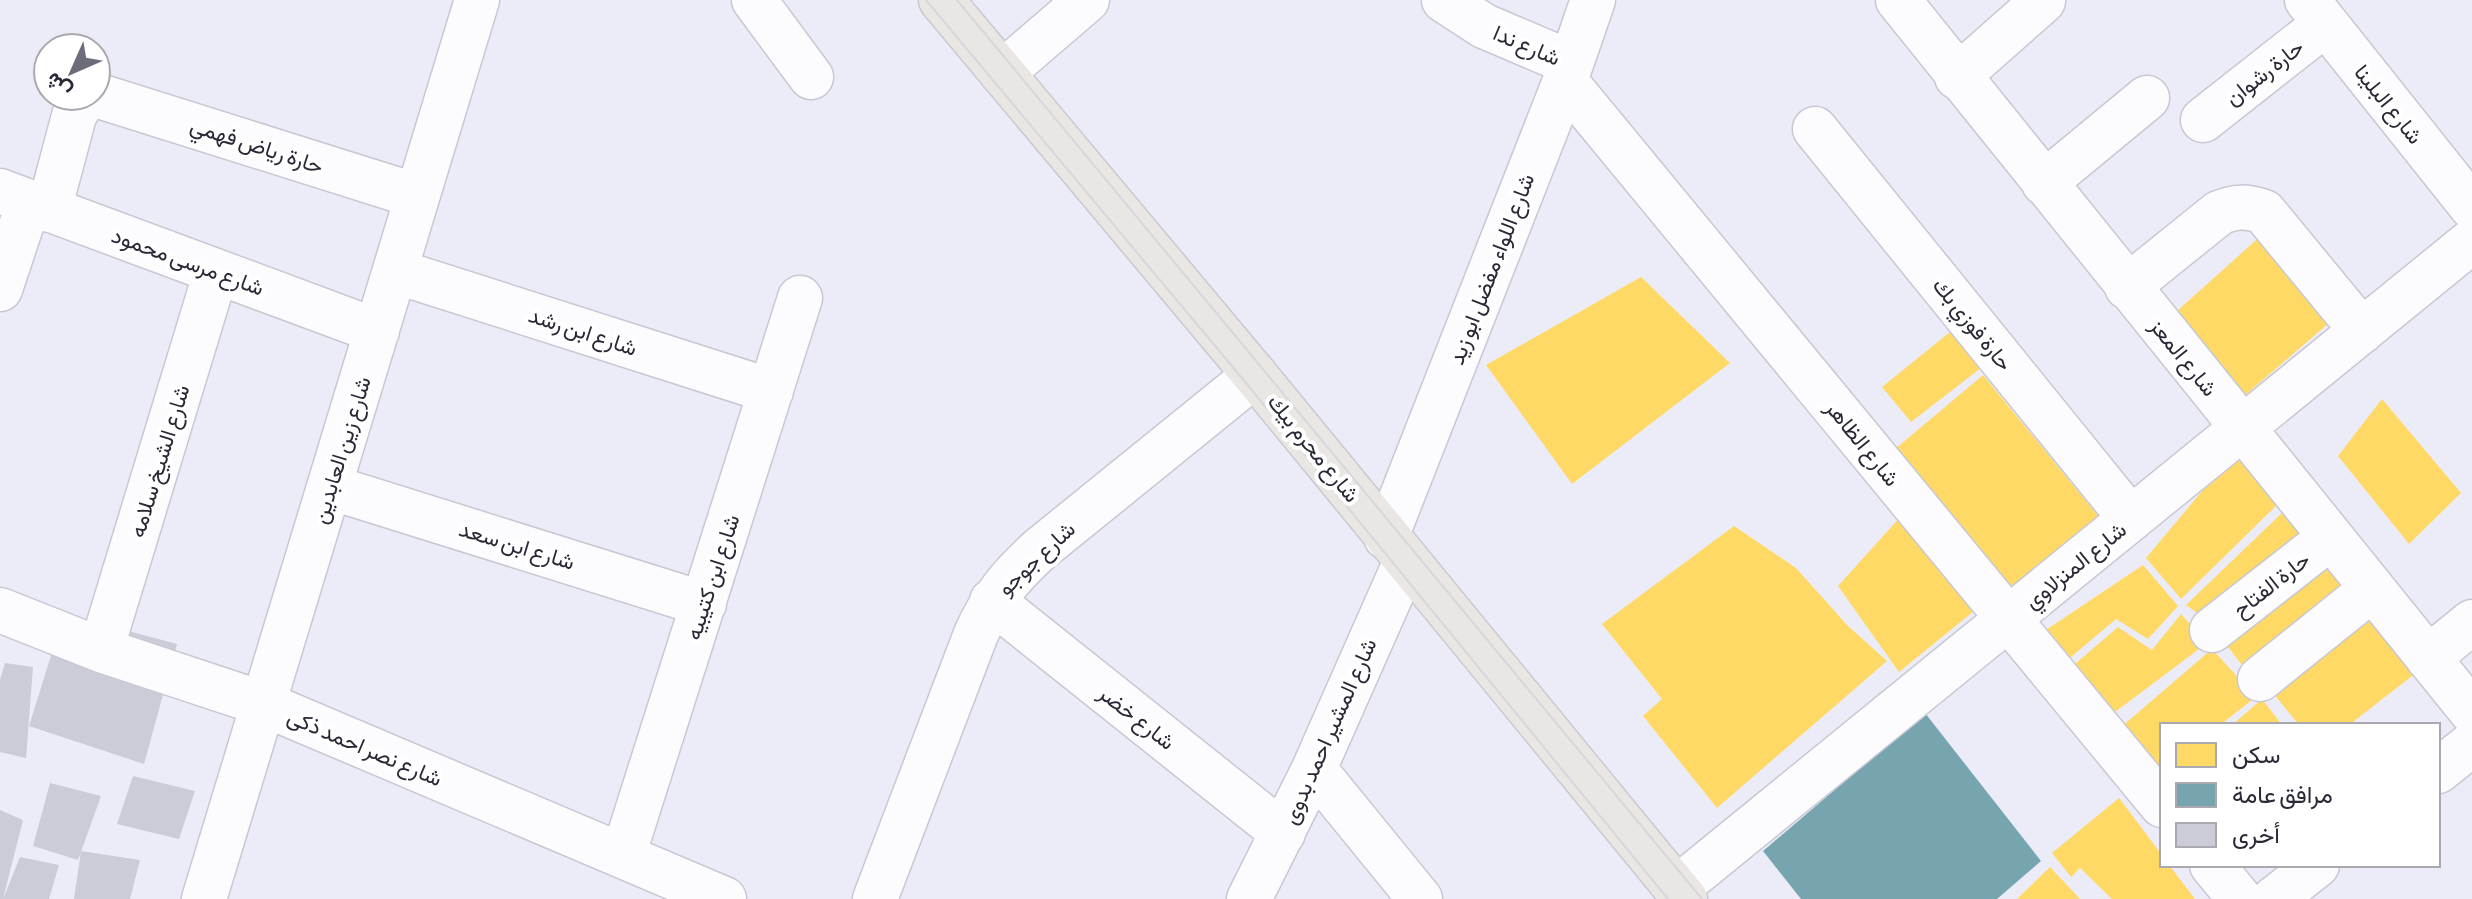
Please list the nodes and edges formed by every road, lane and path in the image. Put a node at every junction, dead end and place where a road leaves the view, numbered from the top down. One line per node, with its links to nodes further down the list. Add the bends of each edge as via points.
1 (477, 0): 20 (street, شارع زين العابدين)
2 (754, 0): 12 (street)
3 (941, 0): 11 (main road, شارع محرم بيك)
4 (1087, 0): 11 (street)
5 (1444, 0): 10 (street, شارع ندا)
6 (1593, 0): 10 (street, شارع اللواء مفضل ابو زيد)
7 (1898, 0): 13 (street, شارع المعز)
8 (2043, 1): 13 (street)
9 (2316, 12): 17 (street, حارة رشوان); 22 (street, شارع البلينا)
10 (1568, 72): 37 (street, شارع اللواء مفضل ابو زيد); 42 (street, شارع الظاهر)
11 (1002, 73): 31 (main road, شارع محرم بيك)
12 (811, 77)
13 (1957, 77): 19 (street, شارع المعز)
14 (2147, 98): 19 (street)
15 (112, 102): 20 (street, حارة رياض فهمي)
16 (76, 112): 21 (street, حارة رياض فهمي)
17 (2203, 120)
18 (1815, 129): 35 (street, حارة فوزي بك)
19 (2044, 183): 26 (street, شارع المعز)
20 (417, 196): 24 (street, شارع زين العابدين)
21 (26, 201): 25 (street, شارع مرسى محمود); 27 (street, حارة رياض فهمي)
22 (2472, 207)
23 (2472, 241): 30 (street, شارع المنزلاوي)
24 (395, 271): 29 (street, شارع زين العابدين); 32 (street, شارع ابن رشد)
25 (216, 272): 29 (street, شارع مرسى محمود); 45 (street, شارع الشيخ سلامه)
26 (2127, 287): 30 (street, via 2219,213 2253,208 2264,212); 33 (street, شارع المعز)
27 (0, 289)
28 (800, 298): 32 (street, شارع ابن كتيبيه)
29 (377, 331): 34 (street, شارع زين العابدين)
30 (2362, 331): 33 (street, شارع المنزلاوي)
31 (1255, 375): 37 (main road, شارع محرم بيك); 39 (street, شارع جوجو, via 1039,550)
32 (771, 391): 40 (street, شارع ابن كتيبيه)
33 (2243, 429): 35 (street, شارع المنزلاوي); 36 (street, شارع المعز)
34 (330, 487): 40 (street, شارع ابن سعد); 48 (street, شارع زين العابدين)
35 (2131, 519): 42 (street, شارع المنزلاوي)
36 (2331, 537): 38 (street, شارع المعز); 44 (street, حارة الفتاح)
37 (1396, 549): 51 (street, شارع المشير احمد بدوى); 59 (main road, شارع محرم بيك)
38 (2372, 589): 46 (street, شارع المعز); 47 (street)
39 (992, 601): 54 (street, شارع خضر); 62 (street, شارع جوجو)
40 (704, 604): 55 (street, شارع ابن كتيبيه)
41 (0, 610): 45 (street, شارع نصر احمد ذكى)
42 (2009, 619): 53 (street, شارع الظاهر); 59 (street, شارع المنزلاوي)
43 (2472, 622): 46 (street)
44 (2212, 630)
45 (101, 650): 48 (street, شارع نصر احمد ذكى)
46 (2428, 658): 49 (street, شارع المعز)
47 (2260, 679)
48 (264, 704): 55 (street, شارع نصر احمد ذكى); 60 (street, شارع زين العابدين)
49 (2472, 712)
50 (2472, 744): 52 (street)
51 (1314, 769): 54 (street, شارع المشير احمد بدوى); 63 (street)
52 (2440, 769)
53 (2160, 803)
54 (1283, 833): 58 (street, شارع المشير احمد بدوى)
55 (623, 856): 61 (street, شارع نصر احمد ذكى)
56 (2214, 867): 64 (street)
57 (2314, 867): 65 (street)
58 (1264, 891)
59 (1681, 894)
60 (204, 899)
61 (724, 899)
62 (875, 899)
63 (1420, 899)
64 (2240, 899)
65 (2274, 899)

